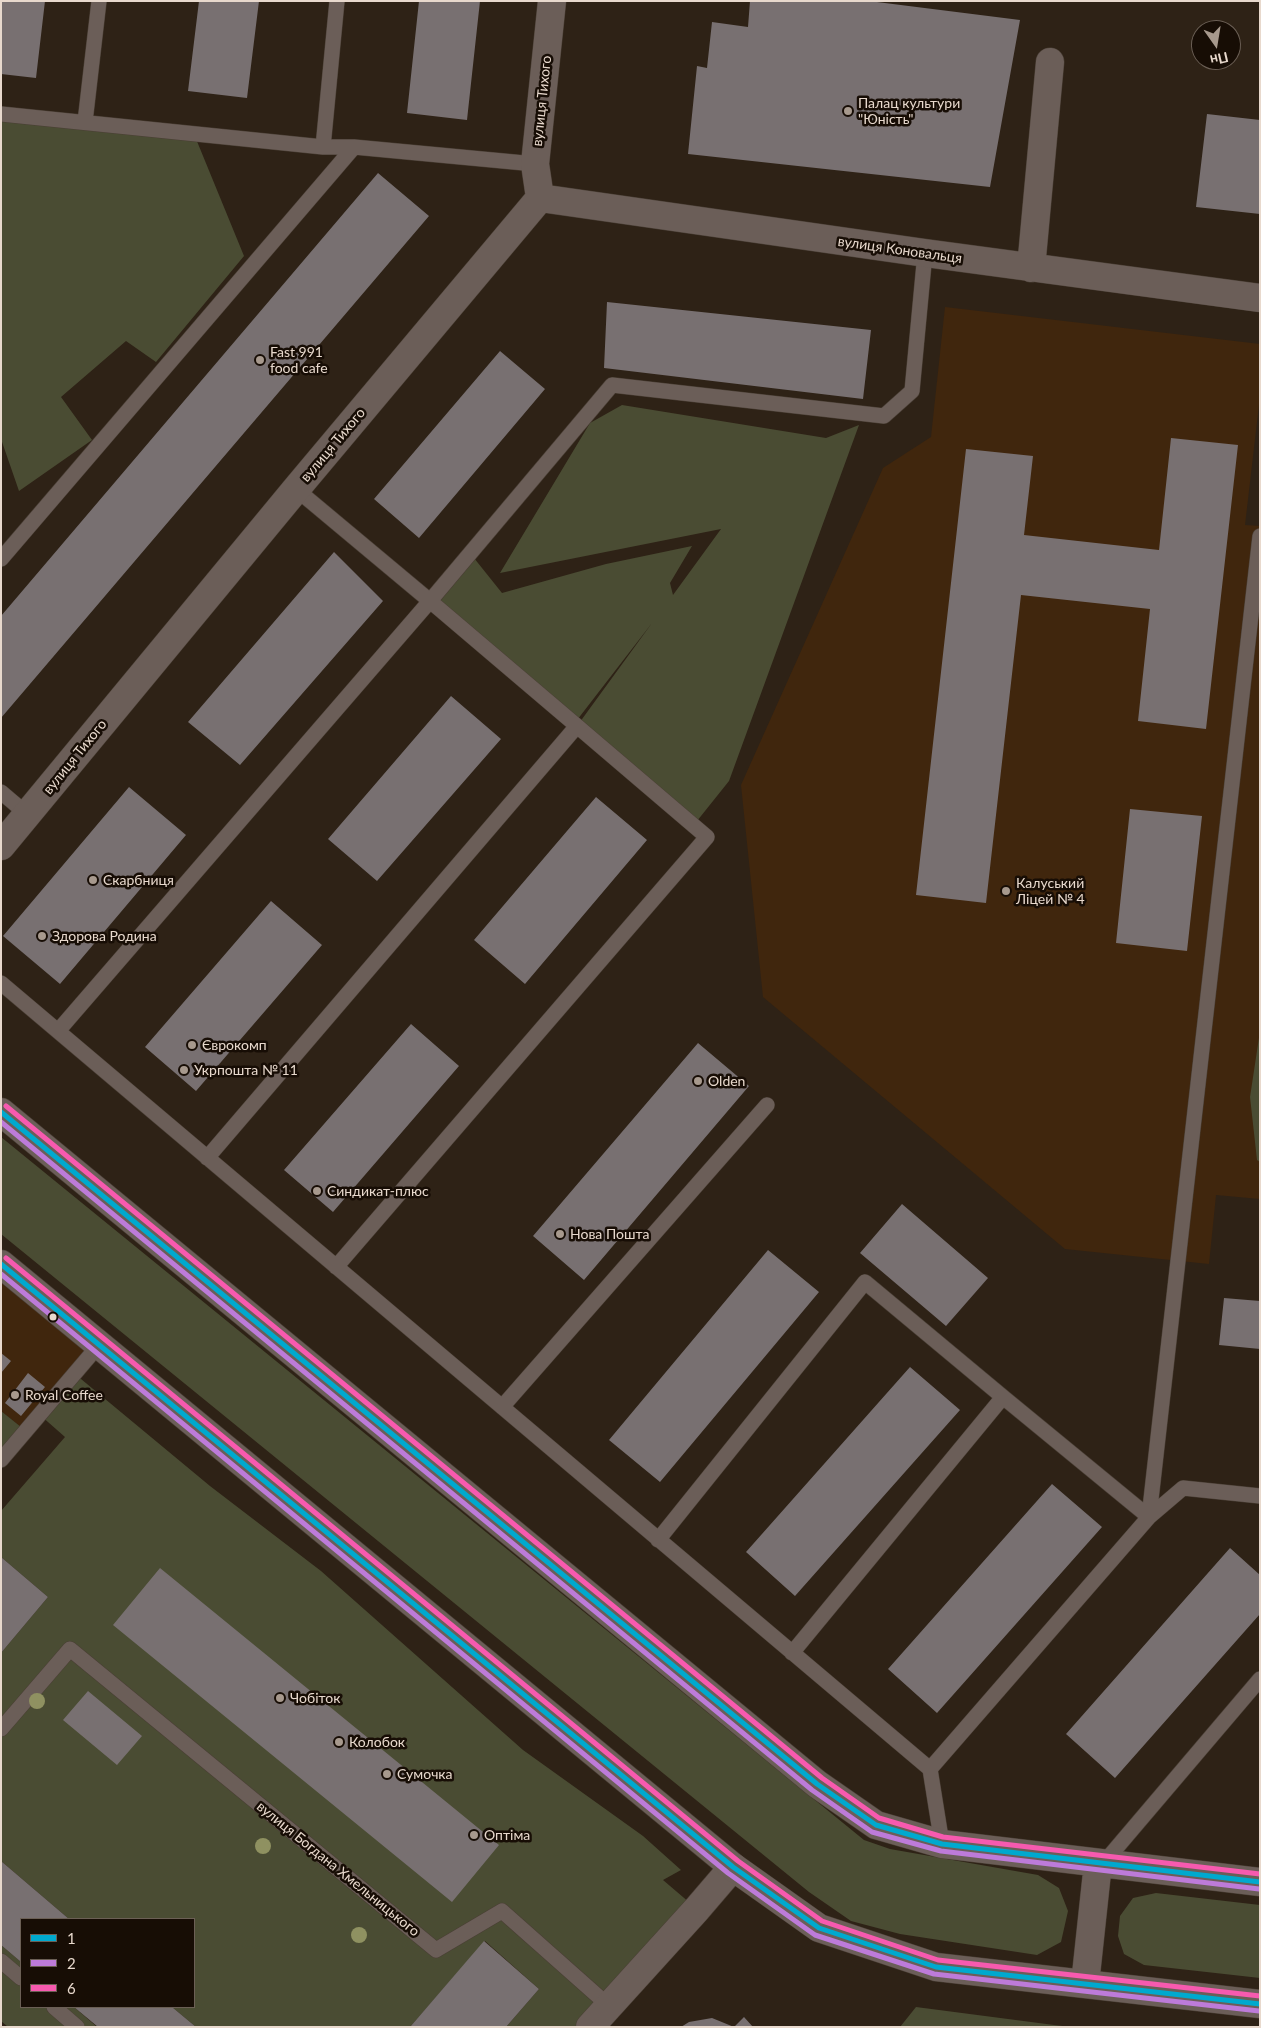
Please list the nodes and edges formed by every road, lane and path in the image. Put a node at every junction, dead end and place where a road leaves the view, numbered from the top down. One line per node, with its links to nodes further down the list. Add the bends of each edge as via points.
1 (99, 1): 6 (lane)
2 (337, 1): 7 (lane)
3 (552, 1): 9 (street, вулиця Тихого)
4 (1050, 62): 12 (street)
5 (1, 114): 6 (lane)
6 (85, 122): 7 (lane)
7 (322, 147): 8 (lane)
8 (354, 147): 9 (lane); 16 (lane)
9 (535, 164): 10 (street, вулиця Тихого)
10 (540, 198): 11 (street, вулиця Коновальця); 14 (street, вулиця Тихого)
11 (925, 253): 12 (street, вулиця Коновальця); 17 (lane, via 912,391 884,416 612,385)
12 (1032, 268): 13 (street, вулиця Коновальця)
13 (1260, 298)
14 (296, 488): 17 (lane); 20 (street, вулиця Тихого)
15 (1260, 536): 34 (lane)
16 (1, 559)
17 (430, 601): 18 (lane); 23 (lane)
18 (577, 726): 26 (lane); 28 (lane, via 707,837)
19 (1, 792): 20 (lane)
20 (28, 815): 21 (street, вулиця Тихого)
21 (1, 846)
22 (1, 983): 23 (lane)
23 (58, 1031): 26 (lane)
24 (766, 1105): 31 (lane)
25 (1, 1112): 40 (street, via 817,1784 876,1825)
26 (207, 1158): 28 (lane)
27 (1, 1264): 29 (street)
28 (336, 1267): 31 (lane)
29 (100, 1345): 32 (lane); 42 (street)
30 (1003, 1397): 34 (lane); 35 (lane, via 864,1282); 36 (lane)
31 (502, 1407): 35 (lane)
32 (1, 1460)
33 (1260, 1496): 34 (lane, via 1183,1488)
34 (1149, 1517): 39 (lane)
35 (658, 1540): 36 (lane)
36 (792, 1653): 39 (lane)
37 (1260, 1679): 41 (lane, via 1107,1859)
38 (1, 1729): 48 (lane, вулиця Богдана Хмельницького, via 70,1649 436,1950 502,1911)
39 (930, 1769): 40 (lane)
40 (942, 1844): 41 (street)
41 (1098, 1863): 43 (street); 46 (street)
42 (733, 1867): 46 (street, via 819,1928 936,1967); 48 (street)
43 (1260, 1882)
44 (1, 1961): 45 (lane)
45 (20, 1977)
46 (1085, 1984): 47 (street)
47 (1260, 2004)
48 (609, 2006): 51 (street)
49 (55, 2008): 50 (lane)
50 (77, 2027)
51 (590, 2027)

